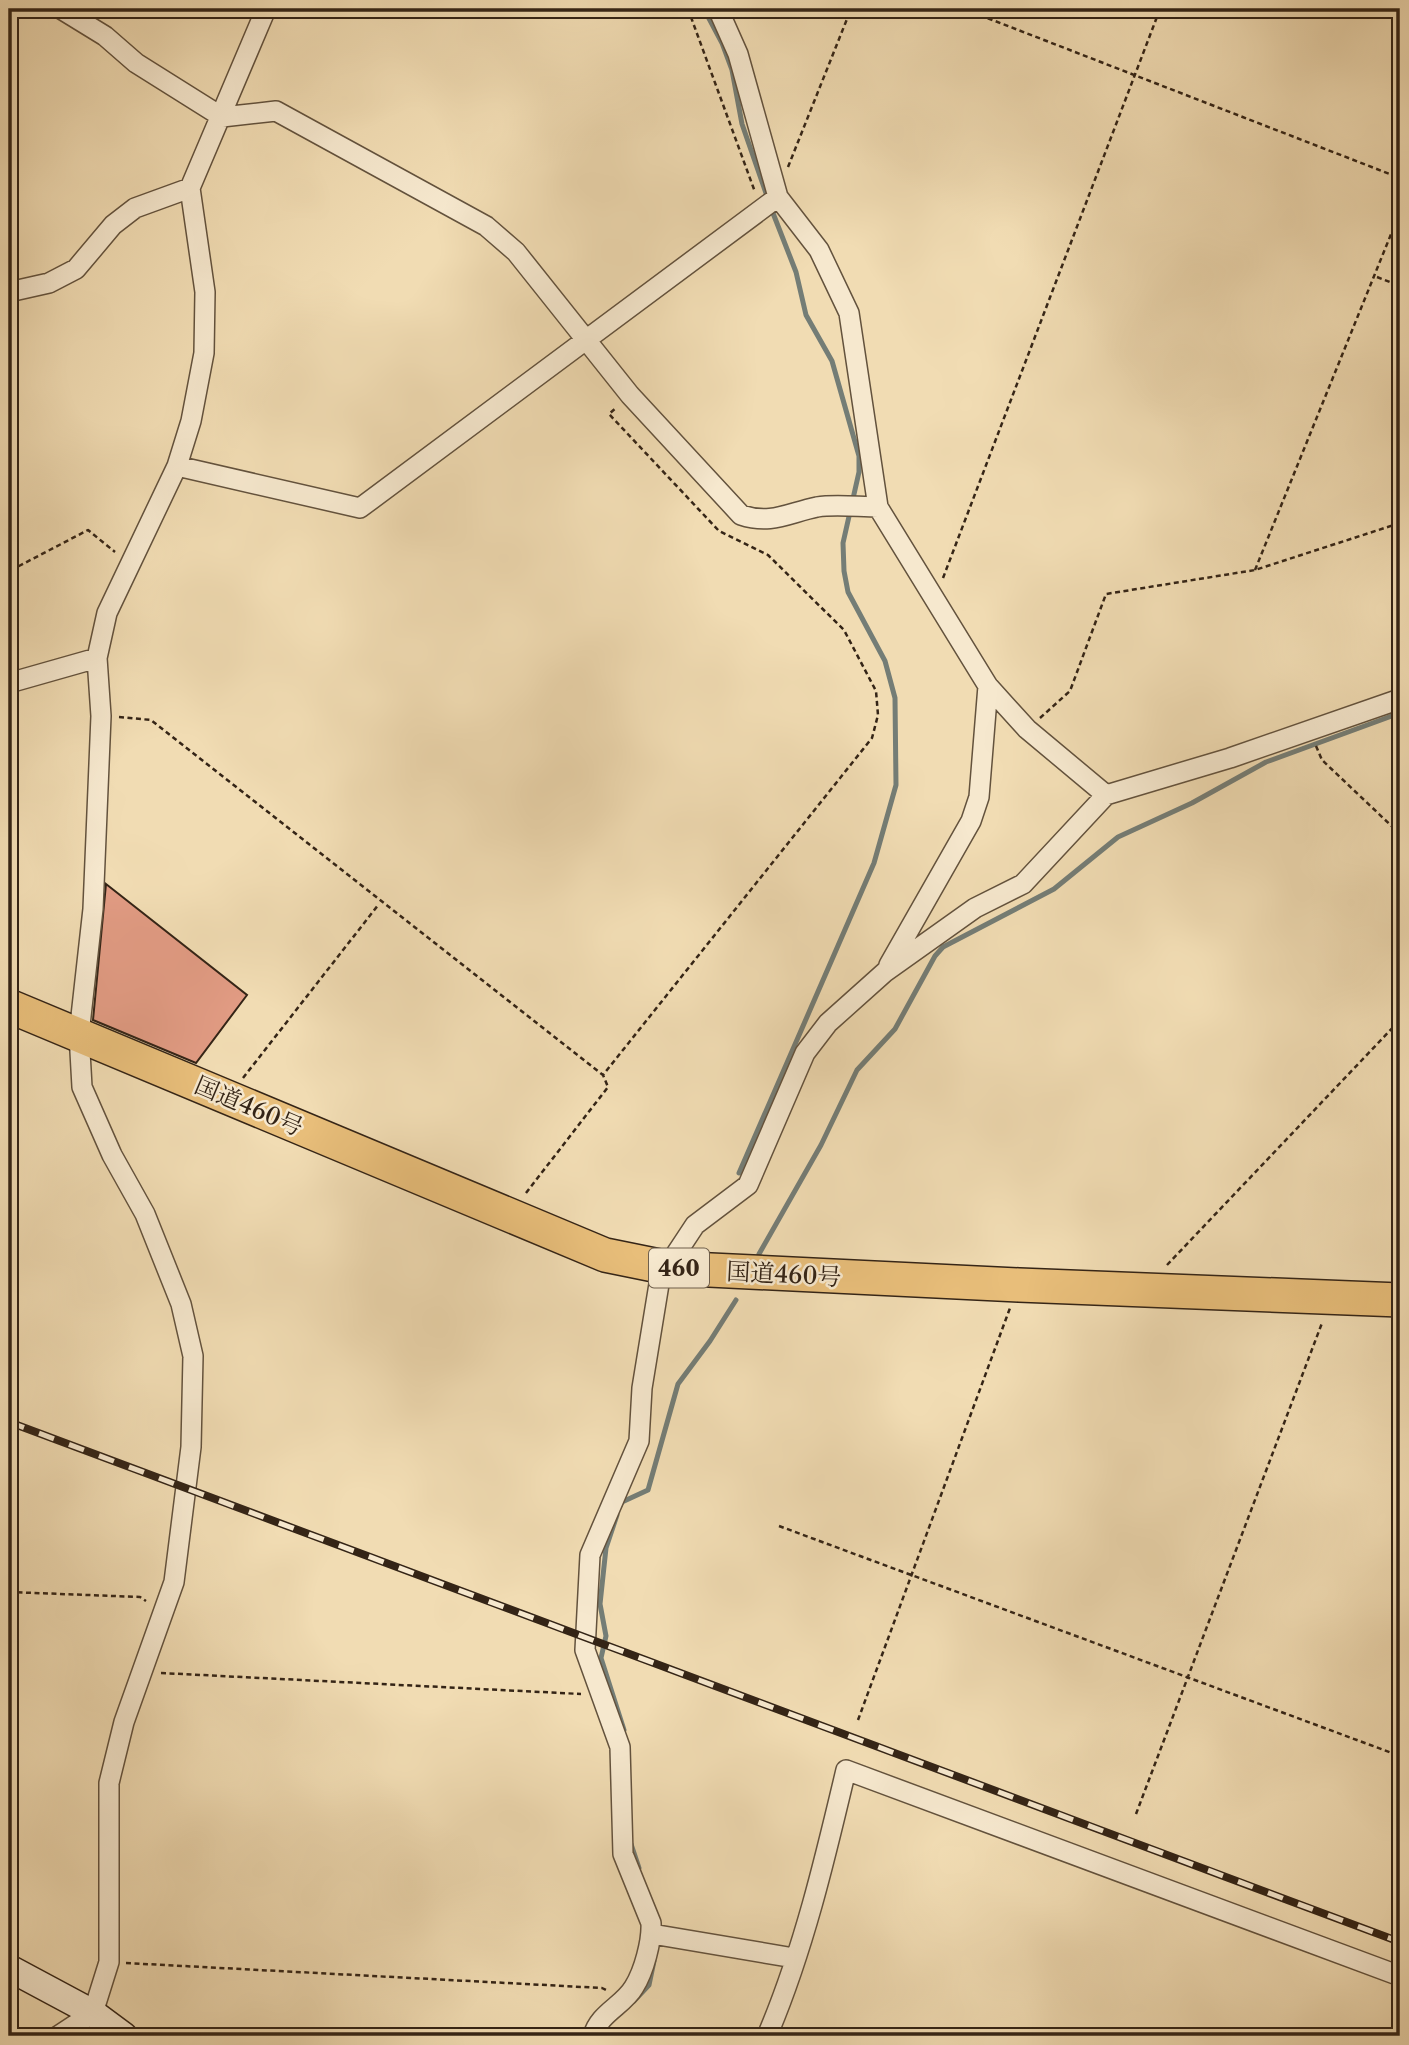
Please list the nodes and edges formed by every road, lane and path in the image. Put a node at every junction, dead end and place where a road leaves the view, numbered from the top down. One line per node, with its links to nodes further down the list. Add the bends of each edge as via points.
1 (61, 9): 9 (street)
2 (267, 9): 9 (street)
3 (688, 9): 13 (path)
4 (718, 9): 12 (street, via 738,54)
5 (850, 9): 12 (path)
6 (964, 9): 8 (path)
7 (1160, 9): 8 (path)
8 (1135, 73): 10 (path); 26 (path)
9 (222, 117): 11 (street); 18 (street, via 276,110 485,226 516,251)
10 (1400, 178)
11 (190, 188): 17 (street, via 135,208 113,225 76,269 49,283); 20 (street, via 205,292 204,353)
12 (776, 190): 13 (street); 21 (street, via 819,250 849,313)
13 (761, 208): 18 (street)
14 (1400, 212): 15 (path)
15 (1376, 277): 16 (path); 25 (path)
16 (1400, 286)
17 (9, 292)
18 (586, 338): 19 (street); 20 (street, via 360,509)
19 (630, 395): 21 (street, via 741,515 759,521 818,507); 41 (path, via 609,414 719,531 768,555 844,630 876,691 878,715 872,738)
20 (177, 466): 24 (street)
21 (878, 507): 26 (street)
22 (1400, 523): 25 (path)
23 (9, 533): 24 (path, via 19,566 88,530)
24 (128, 563): 27 (street, via 107,613)
25 (1255, 570): 32 (path, via 1106,594 1070,691)
26 (934, 602): 29 (street)
27 (97, 658): 28 (street); 31 (street)
28 (9, 683)
29 (988, 686): 32 (street); 37 (street, via 979,797 971,821)
30 (1400, 699): 33 (street)
31 (100, 716): 36 (path, via 151,720); 40 (street, via 93,909)
32 (1027, 729): 34 (street)
33 (1309, 729): 34 (street); 35 (path, via 1322,760)
34 (1107, 795): 37 (street, via 1023,884 975,908)
35 (1400, 834)
36 (380, 903): 41 (path); 42 (path)
37 (885, 972): 44 (street, via 828,1023 805,1053 748,1185 695,1225)
38 (9, 1006): 40 (highway, 国道460号 / 460)
39 (1400, 1020): 46 (path)
40 (79, 1034): 42 (highway, 国道460号 / 460); 52 (street, via 82,1087 162,1252 193,1356 191,1447 182,1529 174,1582)
41 (603, 1075): 43 (path, via 608,1087)
42 (228, 1097): 43 (highway, 国道460号 / 460)
43 (509, 1215): 44 (highway, 国道460号 / 460, via 605,1255)
44 (669, 1268): 45 (highway, 国道460号 / 460); 55 (street, via 660,1278 653,1316 639,1441 590,1555 585,1650)
45 (1019, 1285): 46 (highway, 国道460号 / 460); 50 (path)
46 (1143, 1290): 47 (highway, 国道460号 / 460)
47 (1331, 1297): 48 (highway, 国道460号 / 460); 54 (path)
48 (1400, 1300)
49 (779, 1527): 50 (path)
50 (912, 1575): 54 (path); 56 (path)
51 (9, 1592): 52 (path, via 140,1597)
52 (164, 1611): 53 (street)
53 (142, 1672): 55 (path); 61 (street, via 109,1783)
54 (1186, 1676): 57 (path); 58 (path)
55 (602, 1695): 59 (street, via 620,1747 624,1854)
56 (858, 1720)
57 (1400, 1756)
58 (1136, 1814)
59 (652, 1934): 60 (street); 64 (street, via 634,1987)
60 (794, 1958): 63 (street, via 826,1857 846,1770); 69 (street)
61 (109, 1962): 64 (path, via 602,1988); 65 (street)
62 (9, 1968): 65 (street)
63 (1400, 1976)
64 (623, 1998): 68 (street, via 596,2025)
65 (93, 2013): 66 (street); 67 (street)
66 (58, 2036)
67 (124, 2036)
68 (593, 2036)
69 (767, 2036)

